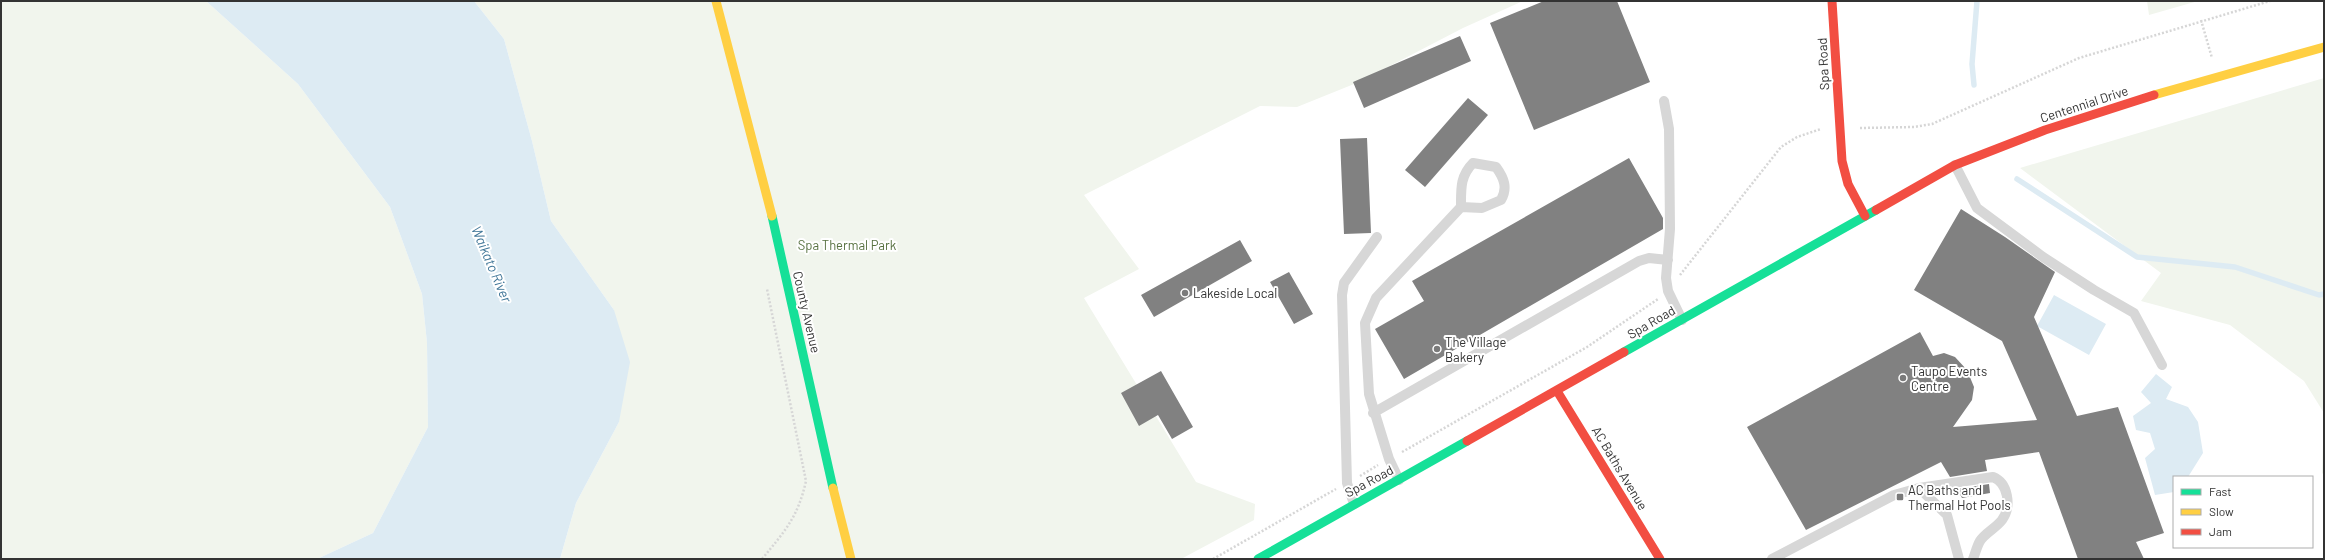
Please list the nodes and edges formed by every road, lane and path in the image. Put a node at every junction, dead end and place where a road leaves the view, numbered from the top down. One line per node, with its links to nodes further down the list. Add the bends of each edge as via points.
1 (716, 1): 27 (main road, County Avenue, via 766,187)
2 (1832, 1): 12 (main road, Spa Road, via 1842,161 1848,184)
3 (2270, 1): 4 (path)
4 (2201, 20): 6 (path); 9 (path, via 2079,58 1932,124 1914,127)
5 (2324, 48): 10 (main road, Centennial Drive, via 2074,120 2014,140)
6 (2214, 64)
7 (1664, 101): 14 (lane, via 1669,129)
8 (1827, 128): 16 (path, via 1797,137 1781,147)
9 (1857, 128)
10 (1955, 165): 12 (main road, Centennial Drive); 18 (lane, via 1977,208 2044,257 2134,313)
11 (1461, 207): 11 (lane, via 1461,187 1465,171 1473,163 1496,167 1503,177 1501,200 1482,208); 20 (lane, via 1376,298 1367,316 1365,323 1369,394)
12 (1865, 216): 17 (main road, Spa Road)
13 (1377, 237): 23 (lane, via 1344,284 1342,295)
14 (1668, 260): 16 (lane); 20 (lane, via 1649,258 1639,261)
15 (766, 284): 26 (path, via 806,481 803,498 787,530)
16 (1668, 291): 17 (lane); 21 (path, via 1586,347)
17 (1682, 320): 19 (main road, Spa Road)
18 (2162, 365)
19 (1557, 391): 22 (main road, Spa Road); 30 (main road, AC Baths Avenue)
20 (1373, 413): 21 (lane)
21 (1389, 459): 22 (lane); 23 (path)
22 (1399, 480): 25 (main road, Spa Road)
23 (1347, 483): 25 (lane); 28 (path)
24 (1919, 488): 31 (lane, via 1894,495); 32 (lane, via 1947,515); 33 (lane, via 1993,477 2000,480 2006,489 2006,512 2002,520 1980,541)
25 (1354, 504): 29 (main road, Spa Road)
26 (762, 559)
27 (851, 559)
28 (1213, 559)
29 (1258, 559)
30 (1660, 559)
31 (1772, 559)
32 (1959, 559)
33 (1973, 559)

